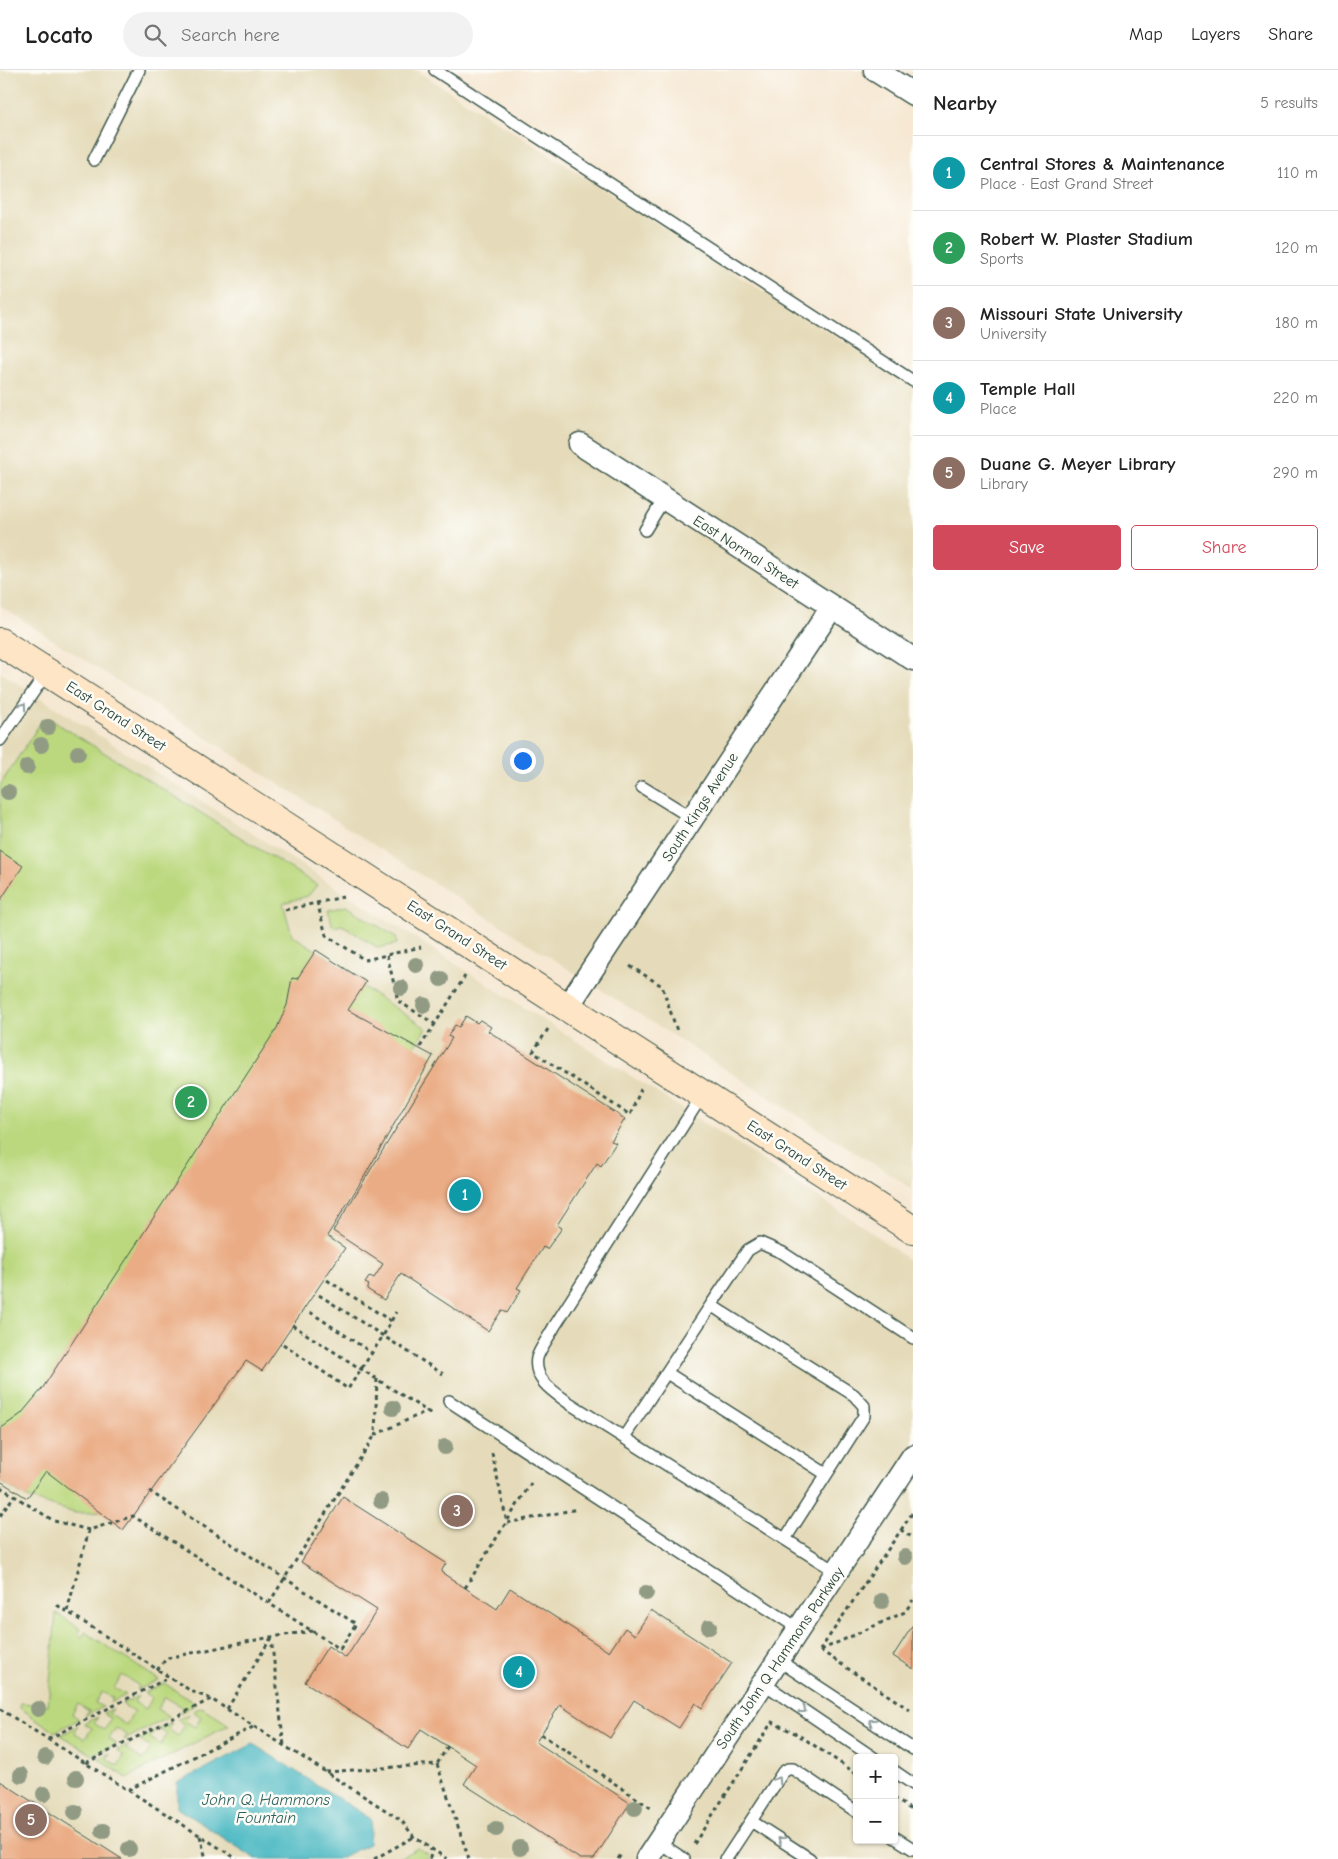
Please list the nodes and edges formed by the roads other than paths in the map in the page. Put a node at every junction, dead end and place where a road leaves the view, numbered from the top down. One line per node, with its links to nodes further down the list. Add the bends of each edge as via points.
1 (139, 70): 5 (lane)
2 (435, 70): 6 (lane)
3 (875, 70): 4 (street)
4 (913, 94)
5 (94, 160)
6 (913, 381)
7 (580, 444): 8 (street, East Normal Street)
8 (664, 499): 9 (lane); 10 (street, East Normal Street)
9 (645, 530)
10 (832, 607): 12 (street, East Normal Street); 16 (street, South Kings Avenue)
11 (0, 643): 13 (main road, East Grand Street)
12 (913, 659)
13 (47, 672): 14 (lane, one-way to 13); 17 (main road, East Grand Street)
14 (0, 740)
15 (642, 787): 16 (lane)
16 (692, 818): 17 (street, South Kings Avenue)
17 (568, 1006): 18 (main road, East Grand Street)
18 (703, 1094): 19 (main road, East Grand Street); 24 (lane, via 537,1358 539,1375 548,1389)
19 (913, 1230)
20 (711, 1305): 21 (lane, via 748,1250 760,1243 783,1253); 22 (lane); 26 (lane, via 854,1395 864,1406 864,1416)
21 (913, 1338)
22 (667, 1373): 24 (lane); 26 (lane)
23 (449, 1401): 29 (lane)
24 (624, 1438): 27 (lane)
25 (913, 1456): 28 (street, South John Q Hammons Parkway)
26 (826, 1474): 27 (lane)
27 (785, 1539): 28 (lane)
28 (837, 1572): 29 (street, South John Q Hammons Parkway)
29 (799, 1629): 30 (street, South John Q Hammons Parkway)
30 (778, 1660): 31 (street, South John Q Hammons Parkway); 32 (lane, one-way to 30)
31 (763, 1683): 33 (lane, one-way to 33); 40 (street, South John Q Hammons Parkway)
32 (913, 1749)
33 (868, 1754)
34 (898, 1774): 35 (lane)
35 (913, 1784)
36 (853, 1809): 37 (lane, one-way to 36, via 788,1769)
37 (751, 1821): 42 (lane); 43 (lane, one-way to 37)
38 (898, 1840): 39 (lane)
39 (913, 1849)
40 (652, 1850): 41 (lane)
41 (686, 1855)
42 (726, 1859)
43 (810, 1859)

